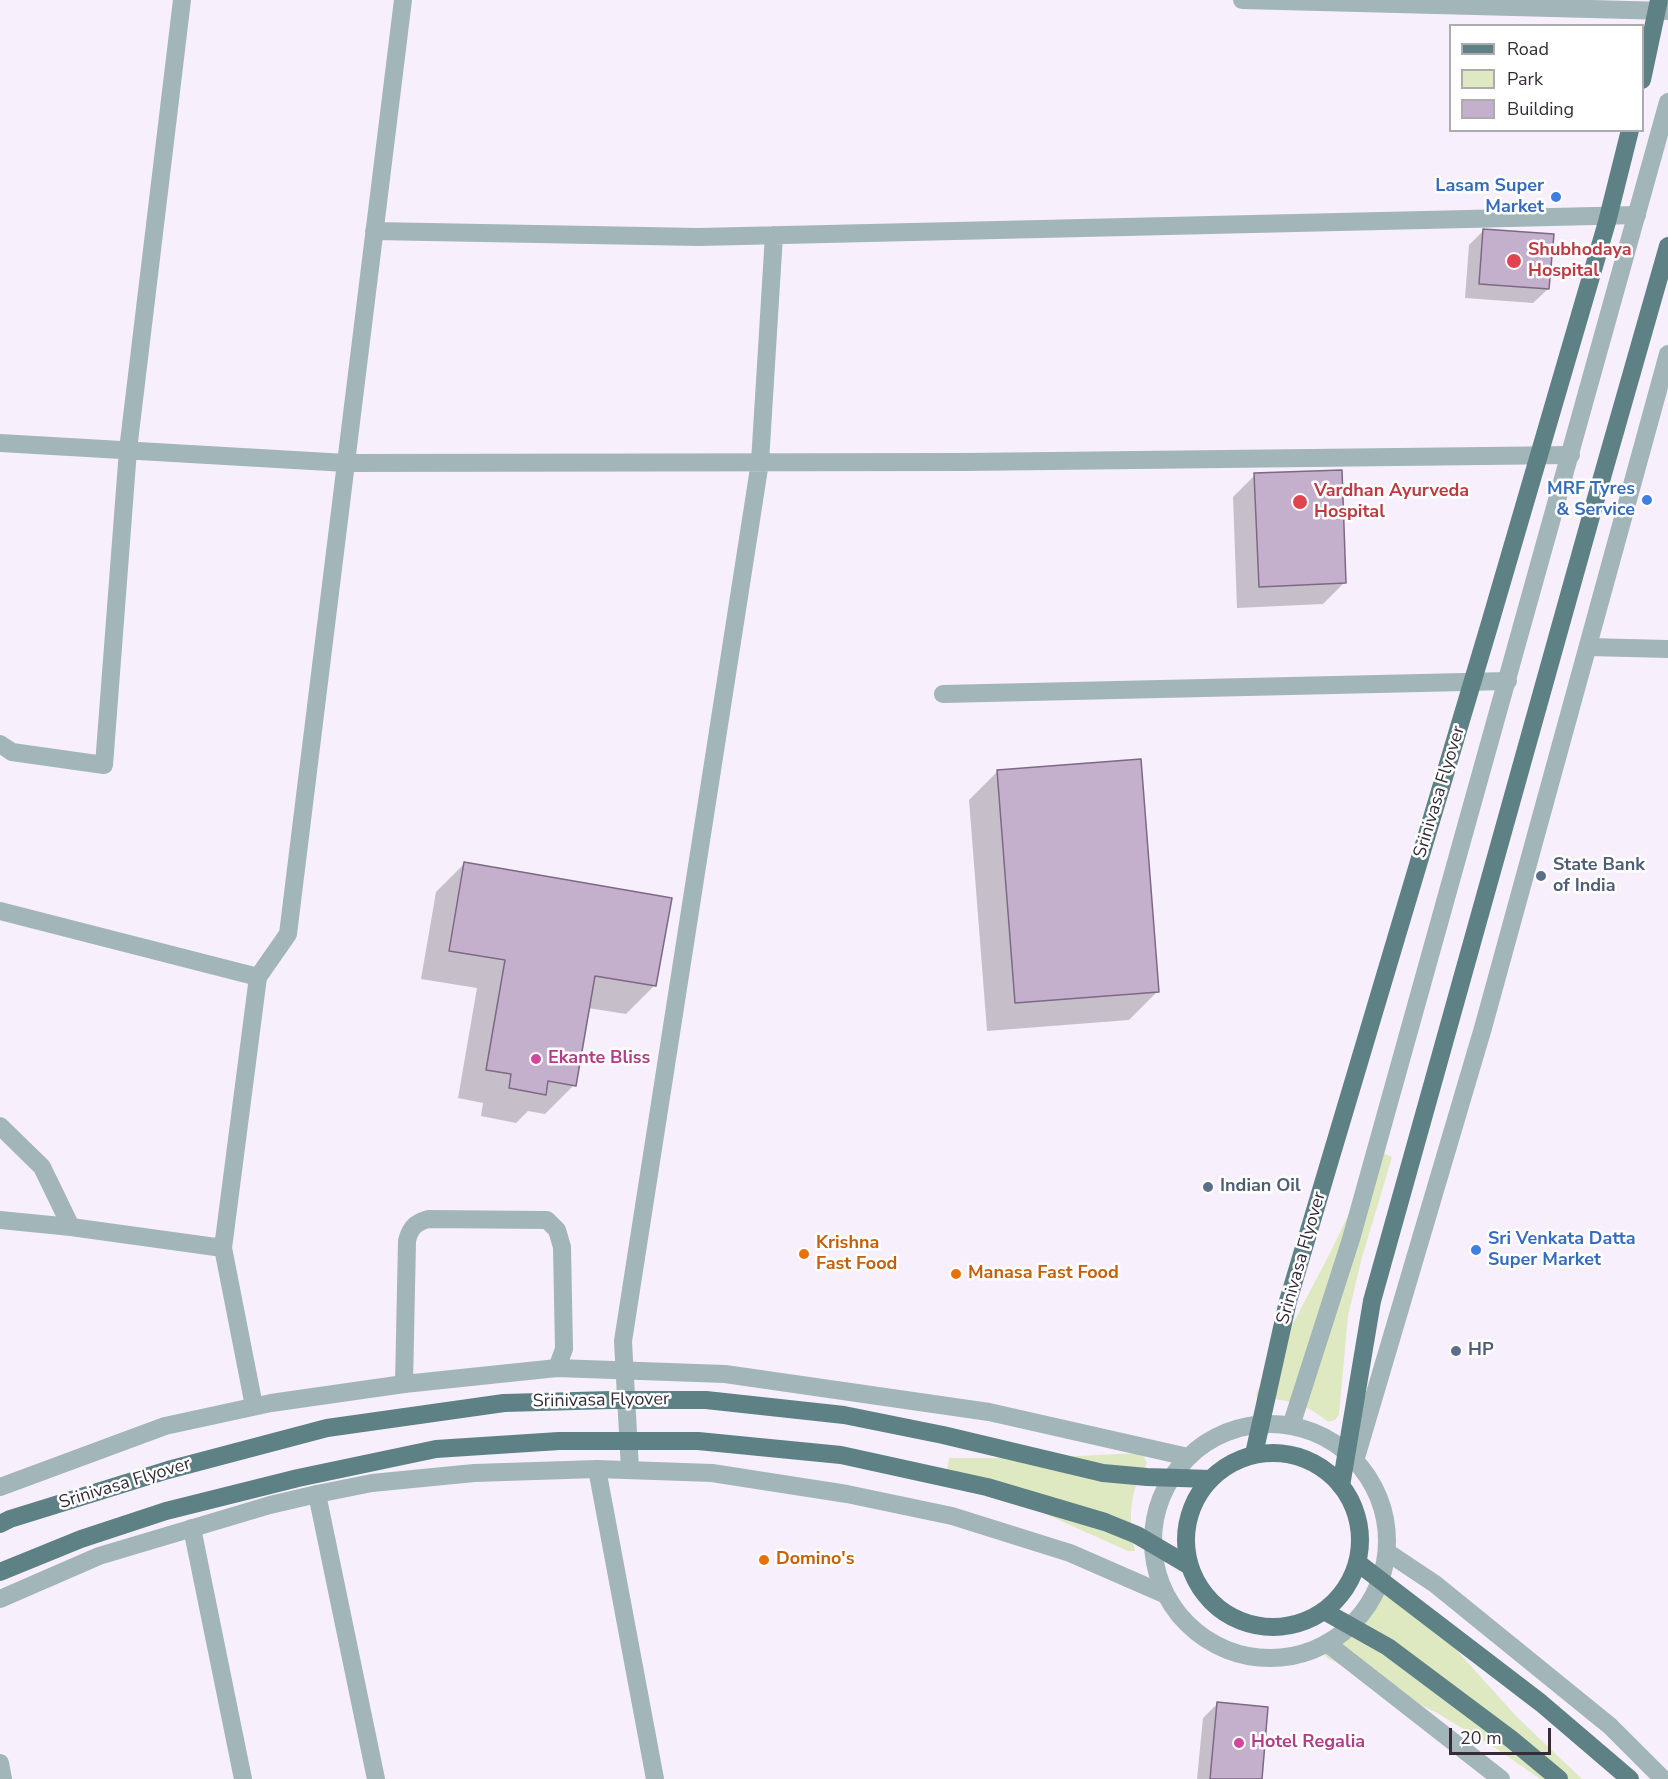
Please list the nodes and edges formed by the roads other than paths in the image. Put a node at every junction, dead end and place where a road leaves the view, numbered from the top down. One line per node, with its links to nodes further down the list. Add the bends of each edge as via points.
1 (182, 0): 16 (street)
2 (403, 0): 10 (street)
3 (1242, 0): 5 (street)
4 (1659, 0): 6 (main road, bridge)
5 (1668, 11)
6 (1644, 71)
7 (1668, 102): 9 (street)
8 (1630, 132): 36 (main road, Srinivasa Flyover, bridge, via 1490,623 1288,1301)
9 (1637, 215): 11 (street); 17 (street)
10 (374, 231): 11 (street); 19 (street)
11 (774, 235): 18 (street)
12 (1668, 246): 42 (main road, bridge, via 1372,1301)
13 (1668, 354): 14 (street)
14 (1662, 399): 20 (street)
15 (0, 443): 16 (street)
16 (128, 450): 19 (street); 24 (street, via 104,765 12,752)
17 (1571, 455): 18 (street); 22 (street)
18 (760, 462): 19 (street); 32 (street, via 623,1341)
19 (346, 463): 26 (street, via 288,934)
20 (1588, 647): 21 (street); 38 (street, via 1483,1028)
21 (1668, 649)
22 (1508, 681): 23 (street); 35 (street, via 1351,1239)
23 (944, 693)
24 (0, 744)
25 (0, 911): 26 (street)
26 (258, 977): 30 (street)
27 (0, 1125): 29 (street, via 42,1167)
28 (0, 1220): 29 (street)
29 (71, 1227): 30 (street)
30 (223, 1248): 34 (street)
31 (557, 1368): 32 (street); 33 (street); 33 (street, via 564,1349 562,1247 557,1230 547,1220 428,1219 409,1231 407,1241)
32 (624, 1371): 37 (street, via 725,1374 989,1412); 40 (street)
33 (404, 1384): 34 (street)
34 (254, 1406): 43 (street, via 165,1426)
35 (1291, 1426): 37 (street, via 1263,1424 1236,1430 1210,1440); 38 (street, via 1336,1445)
36 (1254, 1454): 41 (main road, via 1226,1466); 42 (main road, via 1284,1453 1313,1462)
37 (1188, 1457): 51 (street, via 1166,1487 1153,1521 1153,1558)
38 (1355, 1461): 47 (street, via 1378,1498 1385,1519)
39 (597, 1469): 40 (street); 44 (street, via 474,1473 372,1483); 59 (street)
40 (630, 1470): 51 (street, via 711,1473 847,1494 952,1516 1070,1553)
41 (1211, 1479): 45 (main road, Srinivasa Flyover, bridge, via 1103,1473 844,1415 706,1401 516,1403 327,1428 168,1470); 49 (main road, via 1190,1509 1185,1537)
42 (1341, 1486): 48 (main road, via 1353,1504 1360,1533)
43 (0, 1487)
44 (317, 1494): 46 (street); 58 (street)
45 (0, 1524)
46 (192, 1528): 52 (street, via 99,1556); 57 (street)
47 (1387, 1552): 54 (street, via 1381,1579 1369,1605 1351,1627); 63 (street, via 1435,1584 1610,1726)
48 (1358, 1563): 53 (main road, via 1346,1590); 62 (main road, bridge, via 1541,1703)
49 (1188, 1564): 50 (main road, bridge, via 1105,1522 987,1487 841,1455 698,1441 559,1440 436,1449 298,1478 166,1511 81,1539); 53 (main road, via 1200,1590 1220,1610 1244,1623 1272,1627 1299,1623)
50 (0, 1572)
51 (1164, 1594): 54 (street, via 1186,1624 1217,1647 1263,1658 1292,1657)
52 (0, 1599)
53 (1324, 1611): 61 (main road, bridge, via 1388,1647)
54 (1328, 1644): 60 (street)
55 (0, 1763): 56 (street)
56 (3, 1779)
57 (243, 1779)
58 (376, 1779)
59 (655, 1779)
60 (1501, 1779)
61 (1559, 1779)
62 (1630, 1779)
63 (1664, 1779)

